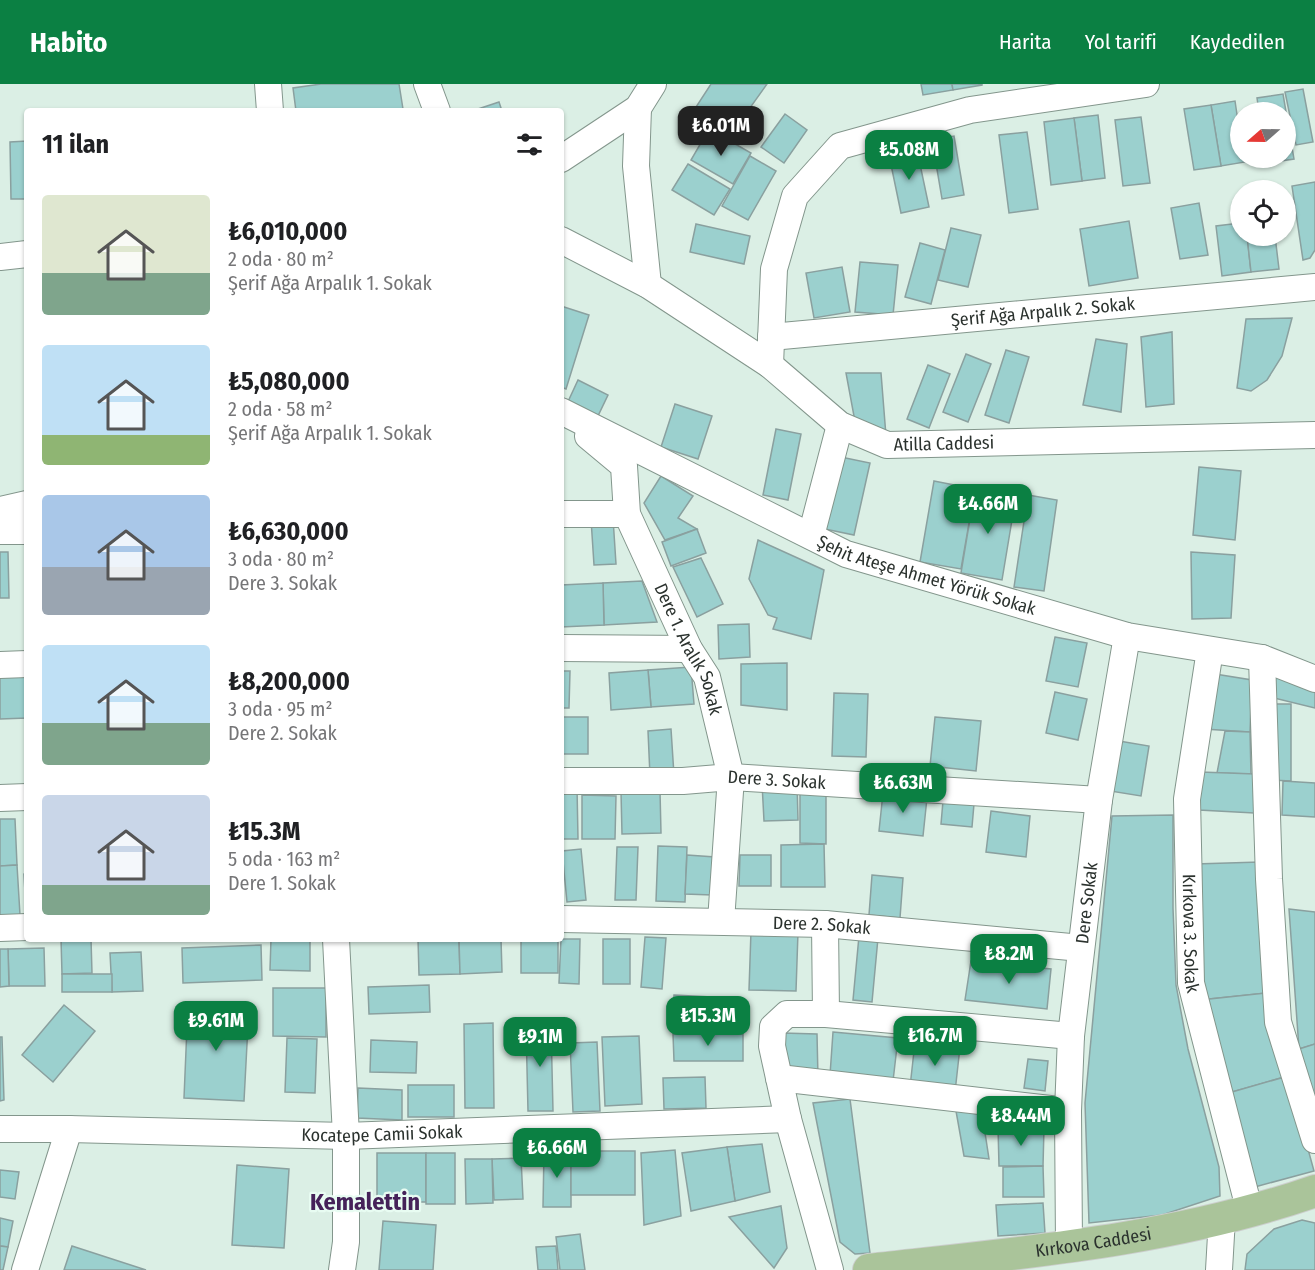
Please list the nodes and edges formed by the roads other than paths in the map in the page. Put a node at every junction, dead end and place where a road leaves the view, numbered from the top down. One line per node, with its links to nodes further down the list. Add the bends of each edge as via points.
1 (268, 84): 5 (street)
2 (427, 84): 6 (street)
3 (653, 84): 7 (street)
4 (1146, 84): 14 (street, via 970,110 840,146 795,196 774,269)
5 (270, 108)
6 (436, 108)
7 (638, 108): 8 (street); 12 (street, via 636,166)
8 (564, 157)
9 (564, 242): 12 (street, Atilla Caddesi)
10 (24, 254): 11 (street)
11 (0, 257)
12 (648, 285): 15 (street, Atilla Caddesi)
13 (1315, 288): 14 (street, Şerif Ağa Arpalık 2. Sokak)
14 (771, 337): 15 (street)
15 (770, 365): 18 (street, Atilla Caddesi)
16 (564, 413): 26 (street, Şehit Ateşe Ahmet Yörük Sokak)
17 (564, 415): 23 (street, Dere 1. Aralık Sokak, via 624,466)
18 (840, 425): 19 (street, Atilla Caddesi, via 886,445); 26 (street)
19 (1315, 435)
20 (24, 505): 21 (street)
21 (0, 510)
22 (564, 514): 23 (street)
23 (627, 514): 29 (street, Dere 1. Aralık Sokak)
24 (0, 531): 25 (street)
25 (24, 531)
26 (811, 536): 27 (street, Şehit Ateşe Ahmet Yörük Sokak, via 846,554)
27 (1127, 636): 30 (street, Şehit Ateşe Ahmet Yörük Sokak); 39 (street, Dere Sokak)
28 (564, 648): 29 (street)
29 (689, 649): 35 (street, Dere 1. Aralık Sokak, via 707,677)
30 (1210, 650): 31 (street, Şehit Ateşe Ahmet Yörük Sokak); 57 (street, Kırkova 3. Sokak, via 1187,799 1191,983)
31 (1262, 658): 34 (street, Şehit Ateşe Ahmet Yörük Sokak); 55 (street, via 1278,1022)
32 (24, 664): 33 (street)
33 (0, 665)
34 (1315, 679)
35 (731, 777): 36 (street, Dere 3. Sokak); 39 (street, Dere 3. Sokak); 41 (street, Dere 1. Aralık Sokak)
36 (564, 781)
37 (24, 796): 38 (street)
38 (0, 798)
39 (1100, 800): 46 (street, Dere Sokak)
40 (564, 920): 41 (street, Dere 2. Sokak)
41 (721, 921): 42 (street, Dere 2. Sokak)
42 (825, 924): 46 (street, Dere 2. Sokak); 47 (street)
43 (24, 927): 44 (street)
44 (0, 928)
45 (336, 942): 54 (street)
46 (1081, 948): 48 (street, Dere Sokak)
47 (826, 1014): 48 (street); 49 (street, via 787,1014 773,1027 772,1046)
48 (1071, 1036): 50 (street, Dere Sokak)
49 (779, 1078): 50 (street); 51 (street)
50 (1068, 1111): 58 (street, Dere Sokak)
51 (788, 1119): 54 (street, Kocatepe Camii Sokak); 62 (street)
52 (0, 1129): 53 (street, Kocatepe Camii Sokak)
53 (69, 1129): 54 (street, Kocatepe Camii Sokak); 60 (street)
54 (346, 1136): 61 (street, via 346,1242)
55 (1315, 1140)
56 (1315, 1191): 57 (main road, Kırkova Caddesi)
57 (1236, 1215): 58 (main road, Kırkova Caddesi, via 1143,1236); 64 (street, Kırkova 3. Sokak)
58 (1069, 1246): 59 (main road, Kırkova Caddesi)
59 (1005, 1262): 63 (main road, Kırkova Caddesi)
60 (25, 1270)
61 (342, 1270)
62 (830, 1270)
63 (869, 1270)
64 (1219, 1270)

